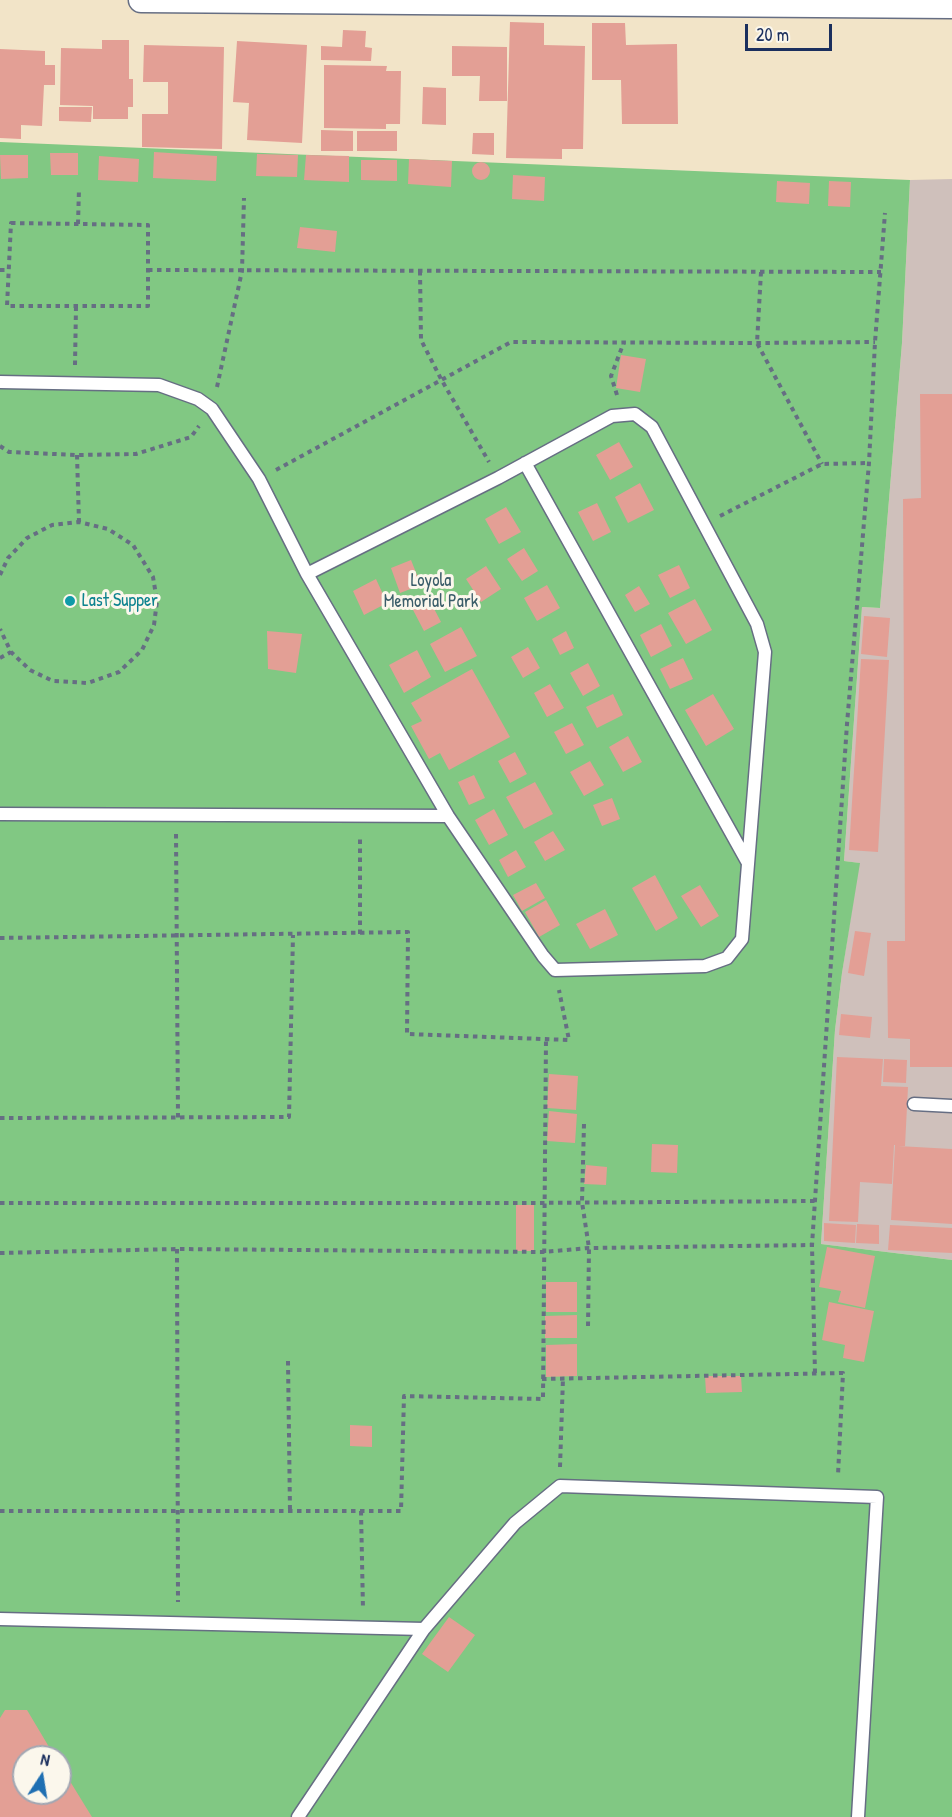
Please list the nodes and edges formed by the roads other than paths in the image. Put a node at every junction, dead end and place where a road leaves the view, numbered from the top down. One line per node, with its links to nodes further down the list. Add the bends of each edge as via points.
1 (141, 0): 2 (street)
2 (898, 2): 3 (street)
3 (952, 6)
4 (0, 382): 6 (lane, via 159,385 198,399 212,410 259,479)
5 (525, 463): 6 (lane); 9 (lane); 9 (lane, via 612,416 635,414 652,426 757,624 765,652)
6 (307, 574): 8 (lane)
7 (0, 814): 8 (lane)
8 (448, 816): 9 (lane, via 555,970 705,966 727,958 742,939)
9 (749, 864)
10 (914, 1104): 11 (lane)
11 (952, 1106)
12 (0, 1618): 13 (lane)
13 (424, 1629): 14 (lane); 15 (lane, via 515,1523 560,1486 877,1497)
14 (298, 1817)
15 (858, 1817)

